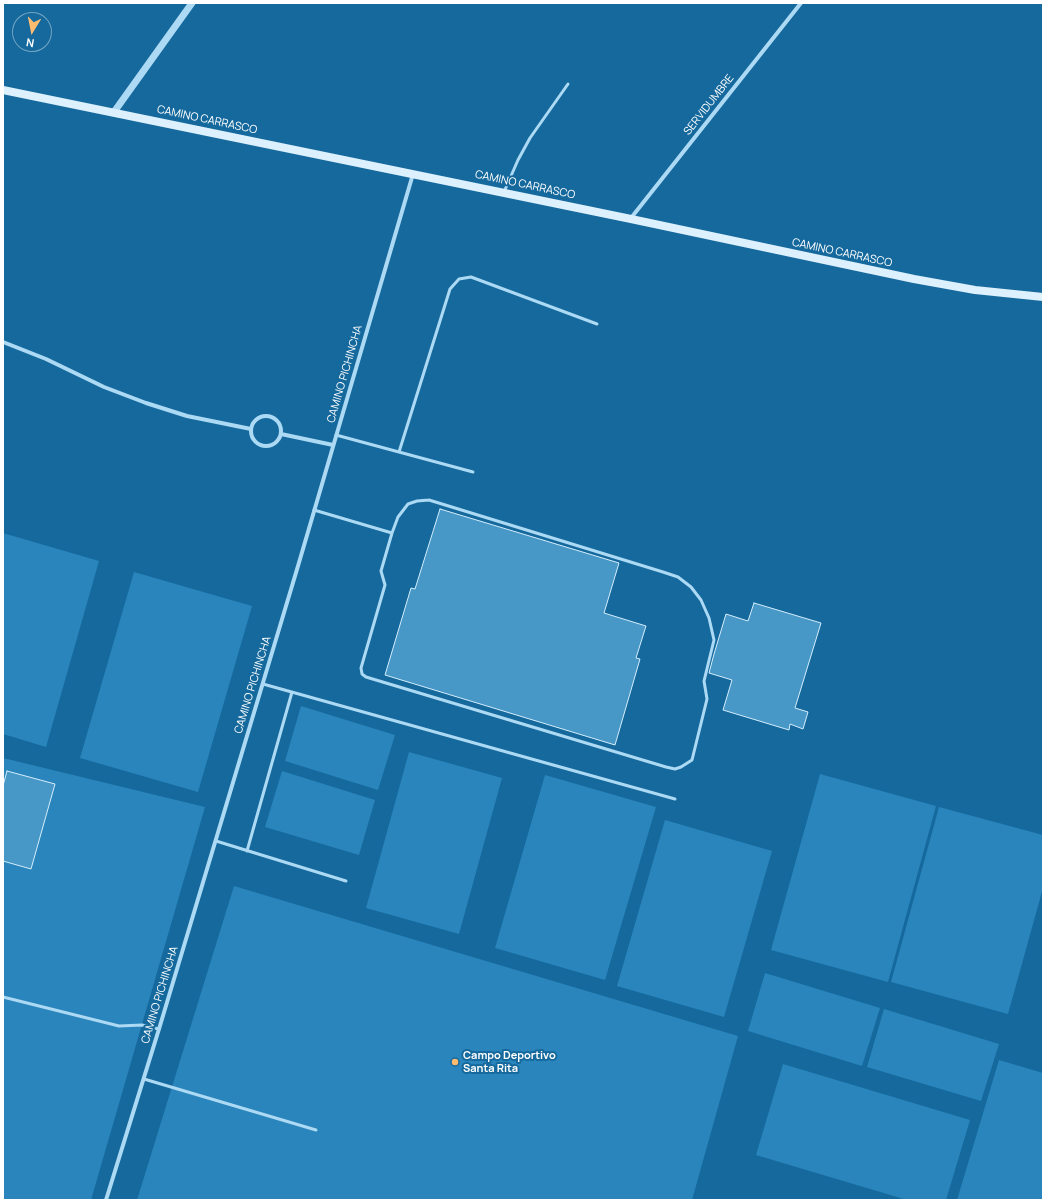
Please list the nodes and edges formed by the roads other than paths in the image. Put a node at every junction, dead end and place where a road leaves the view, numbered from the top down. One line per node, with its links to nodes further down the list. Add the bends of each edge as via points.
1 (192, 3): 5 (street)
2 (801, 3): 8 (street, SERVIDUMBRE)
3 (568, 84): 7 (lane, via 530,138)
4 (3, 90): 5 (main road, CAMINO CARRASCO)
5 (114, 112): 6 (main road, CAMINO CARRASCO)
6 (413, 174): 7 (main road, CAMINO CARRASCO); 14 (street, CAMINO PICHINCHA)
7 (504, 192): 8 (main road, CAMINO CARRASCO)
8 (631, 219): 9 (main road, CAMINO CARRASCO, via 914,279 975,290)
9 (1043, 297)
10 (597, 324): 16 (lane, via 471,277 459,279 450,289)
11 (3, 342): 12 (street, via 146,403 187,416)
12 (250, 429): 13 (street, via 252,439 259,445 277,443); 13 (street, via 255,420 264,416 273,418 280,425)
13 (281, 434): 15 (street)
14 (336, 435): 15 (street, CAMINO PICHINCHA); 16 (lane)
15 (333, 445): 18 (street, CAMINO PICHINCHA)
16 (399, 452): 17 (lane)
17 (473, 472)
18 (314, 510): 19 (lane); 20 (street, CAMINO PICHINCHA)
19 (392, 533): 19 (lane, via 381,571 385,585 361,668 362,674 666,767 675,769 692,760 707,699 704,681 714,640 709,618 701,600 691,587 663,572 429,500 408,504 398,517)
20 (263, 684): 21 (lane); 23 (street, CAMINO PICHINCHA)
21 (292, 692): 22 (lane); 24 (lane)
22 (675, 799)
23 (216, 841): 24 (lane); 27 (street, CAMINO PICHINCHA)
24 (247, 851): 25 (lane)
25 (346, 881)
26 (3, 997): 27 (lane, via 119,1026 142,1024)
27 (159, 1029): 28 (street, CAMINO PICHINCHA)
28 (144, 1079): 29 (lane); 30 (street, CAMINO PICHINCHA)
29 (316, 1130)
30 (106, 1200)

